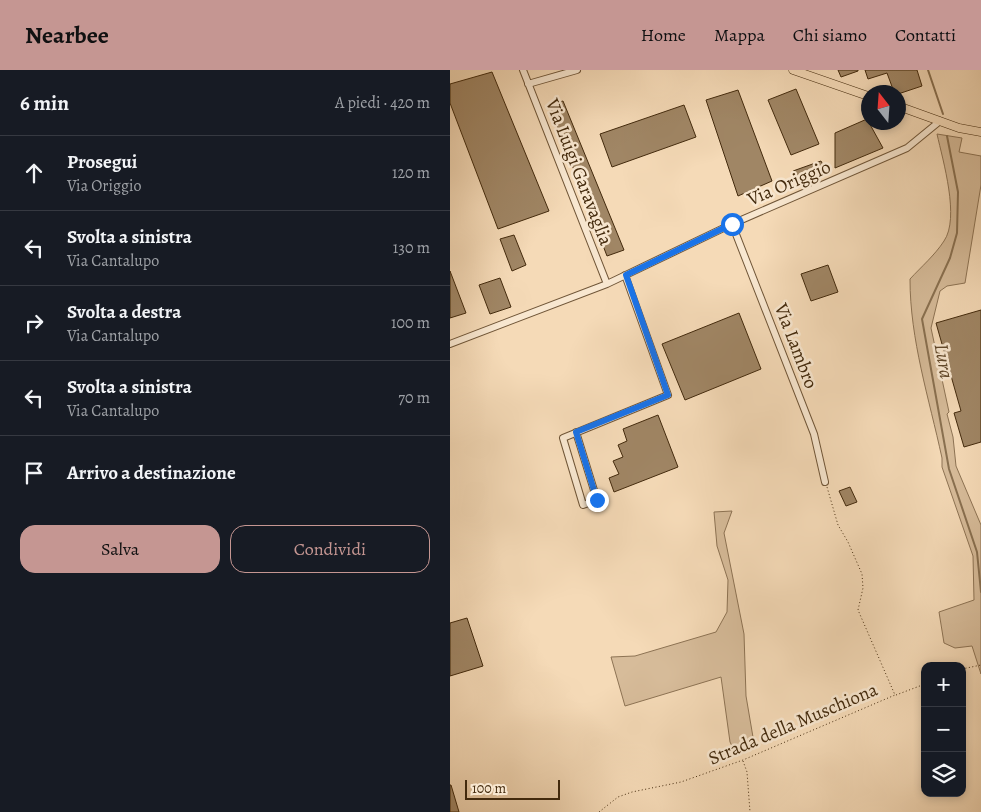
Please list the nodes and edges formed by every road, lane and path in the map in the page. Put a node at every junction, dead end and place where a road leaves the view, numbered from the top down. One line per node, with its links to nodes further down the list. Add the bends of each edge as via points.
1 (523, 70): 4 (street, Via Luigi Garavaglia)
2 (577, 70): 4 (street)
3 (793, 70): 5 (main road)
4 (528, 84): 13 (street, Via Luigi Garavaglia)
5 (861, 94)
6 (906, 109): 7 (main road)
7 (940, 121): 8 (main road); 11 (street, Via Origgio, via 907,148)
8 (960, 128): 9 (main road); 10 (main road)
9 (981, 132)
10 (981, 138)
11 (732, 224): 12 (street, Via Origgio); 16 (street, Via Lambro, via 814,434)
12 (626, 275): 13 (street, Via Origgio); 15 (street, via 668,395)
13 (607, 284): 14 (street, Via Origgio)
14 (450, 344)
15 (576, 432): 15 (street, via 563,438 583,504 597,500)
16 (825, 482): 20 (path, Strada della Muschiona, via 838,526 862,574 858,610)
17 (981, 665): 18 (path)
18 (966, 668)
19 (921, 685): 20 (path)
20 (895, 695): 21 (path, Strada della Muschiona)
21 (743, 760): 22 (path, Strada della Muschiona, via 681,782 618,797); 23 (path)
22 (599, 812)
23 (750, 812)

